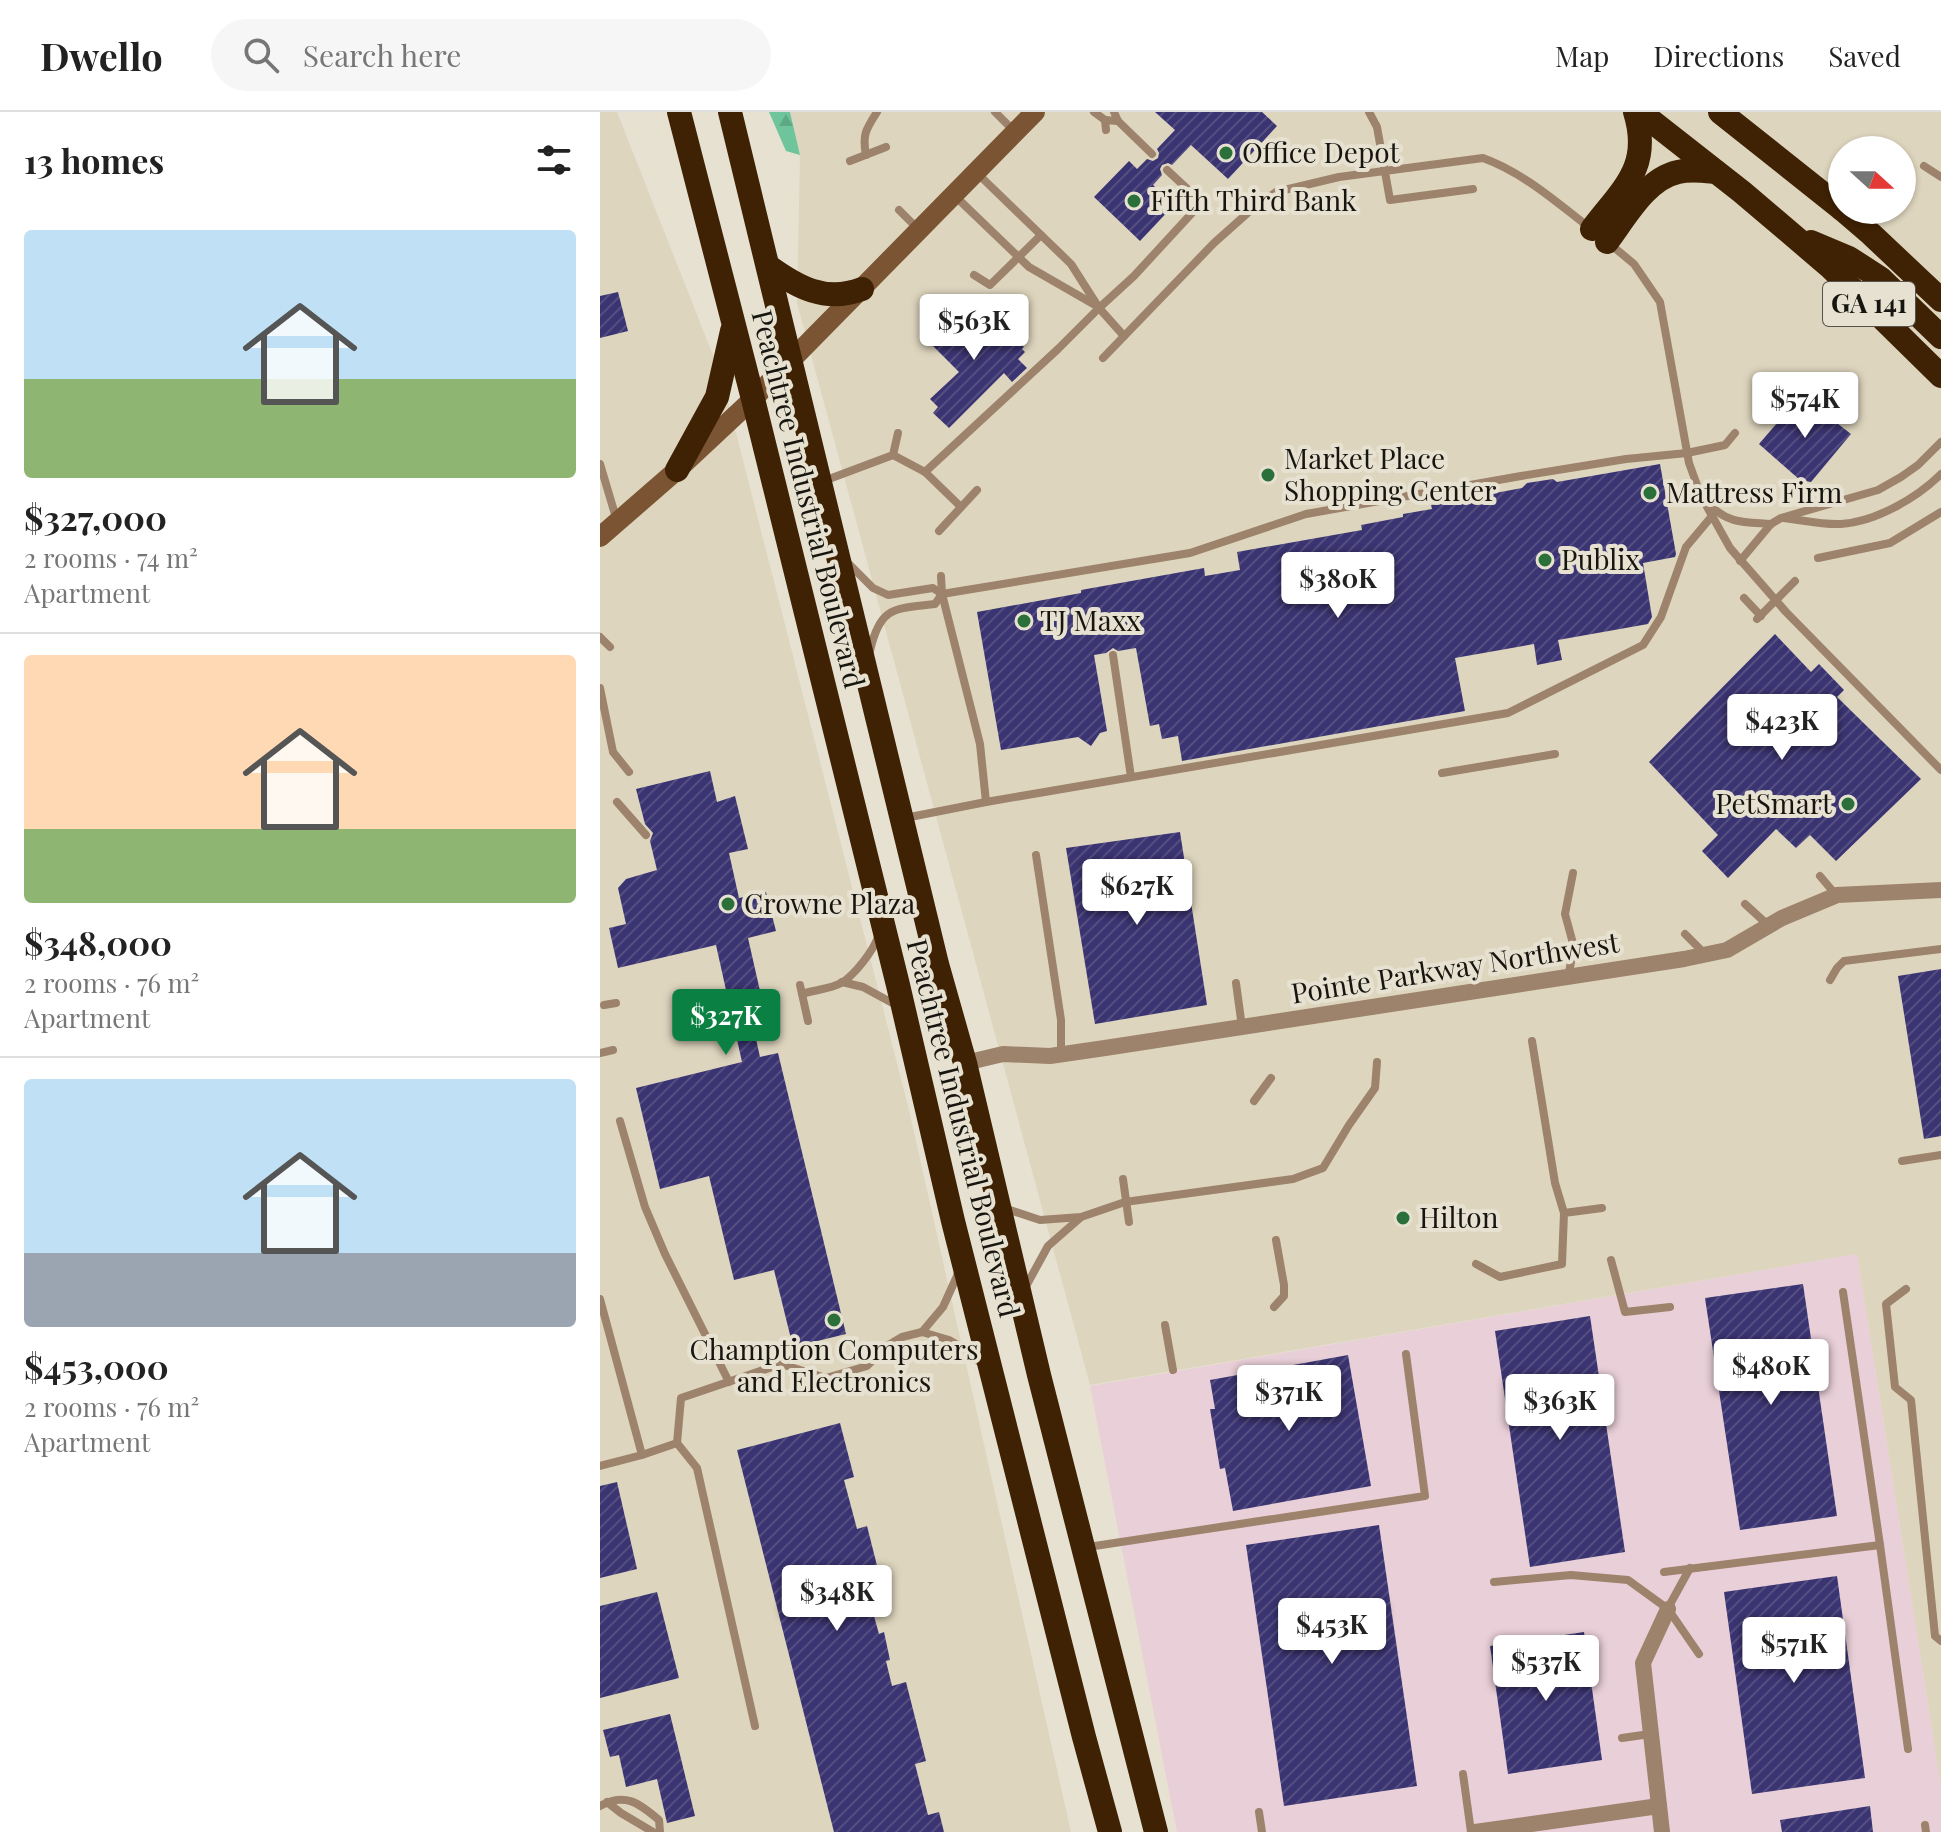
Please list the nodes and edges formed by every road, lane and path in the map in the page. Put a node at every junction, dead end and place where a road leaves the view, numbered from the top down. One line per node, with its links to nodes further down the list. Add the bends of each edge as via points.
1 (679, 112): 37 (highway, Peachtree Industrial Boulevard)
2 (730, 112): 32 (highway, Peachtree Industrial Boulevard)
3 (877, 112): 14 (lane, via 863,139)
4 (995, 112): 11 (lane)
5 (1035, 112): 11 (main road)
6 (1094, 112): 10 (lane, via 1106,125)
7 (1369, 112): 17 (lane)
8 (1638, 112): 19 (highway, GA 141); 29 (highway, via 1637,166)
9 (1720, 113): 24 (highway, GA 141)
10 (1116, 116): 13 (lane)
11 (1015, 133): 20 (main road)
12 (886, 147): 14 (lane)
13 (1152, 154)
14 (866, 155): 15 (lane)
15 (850, 161)
16 (1924, 166): 21 (lane)
17 (1385, 169): 22 (lane, via 1390,200); 29 (lane, via 1483,158 1519,175); 38 (lane, via 1276,192 1214,243)
18 (1167, 170): 36 (lane, via 1196,197 1192,213)
19 (1716, 172): 29 (highway, via 1666,176); 30 (highway, GA 141)
20 (976, 173): 23 (main road); 28 (lane)
21 (1941, 177)
22 (1473, 189)
23 (954, 195): 27 (main road); 31 (lane)
24 (1828, 199)
25 (899, 210): 27 (lane)
26 (1859, 224): 35 (highway, GA 141)
27 (920, 230): 34 (main road)
28 (1041, 235): 31 (lane); 36 (lane, via 1071,264)
29 (1600, 236): 47 (lane, via 1634,264 1660,302)
30 (1794, 236): 39 (highway, via 1864,266); 42 (highway, GA 141)
31 (1019, 257): 33 (lane, via 990,285); 36 (lane)
32 (768, 266): 34 (highway, via 789,282 822,294); 41 (highway, Peachtree Industrial Boulevard)
33 (974, 275)
34 (862, 289): 41 (main road)
35 (1941, 300)
36 (1099, 308): 38 (lane); 51 (lane)
37 (733, 320): 43 (highway, Peachtree Industrial Boulevard); 50 (highway, via 717,397)
38 (1124, 336): 40 (lane)
39 (1941, 337)
40 (1103, 358)
41 (791, 362): 43 (main road); 53 (highway, Peachtree Industrial Boulevard)
42 (1941, 376)
43 (753, 399): 50 (main road); 92 (highway, Peachtree Industrial Boulevard)
44 (898, 433): 48 (lane)
45 (1735, 433): 47 (lane, via 1725,445)
46 (1941, 442): 59 (lane, via 1918,465 1878,490)
47 (1687, 453): 55 (lane); 69 (lane, via 1306,514 1190,553)
48 (893, 455): 51 (lane); 53 (lane)
49 (600, 464): 60 (lane)
50 (677, 470): 60 (main road)
51 (925, 472): 56 (lane)
52 (1941, 474): 59 (lane, via 1912,497 1863,521)
53 (821, 482): 64 (highway, Peachtree Industrial Boulevard)
54 (977, 490): 56 (lane)
55 (1701, 496): 58 (lane); 61 (lane, via 1721,516)
56 (961, 507): 62 (lane)
57 (1941, 512): 65 (lane, via 1890,543)
58 (1712, 516): 66 (lane); 81 (lane, via 1686,547 1661,617 1643,645 1508,713)
59 (1781, 518): 61 (lane)
60 (617, 522): 63 (main road)
61 (1771, 524): 66 (lane)
62 (939, 531)
63 (600, 537)
64 (837, 549): 69 (lane, via 873,588 888,595 933,588); 75 (highway, Peachtree Industrial Boulevard)
65 (1818, 558)
66 (1740, 561): 71 (lane)
67 (941, 576): 69 (lane)
68 (1795, 581): 71 (lane)
69 (942, 594): 75 (lane, via 935,604 887,614 875,628); 83 (lane, via 980,744)
70 (1744, 598): 71 (lane, via 1759,618)
71 (1777, 601): 78 (lane)
72 (600, 637): 73 (lane)
73 (610, 647)
74 (1113, 655): 81 (lane)
75 (866, 669): 84 (highway, Peachtree Industrial Boulevard)
76 (600, 688): 79 (lane, via 613,752)
77 (1555, 754): 80 (lane)
78 (1941, 770)
79 (629, 772)
80 (1442, 773)
81 (1131, 777): 83 (lane)
82 (617, 802): 85 (lane)
83 (986, 802): 84 (lane)
84 (902, 818): 111 (highway, Peachtree Industrial Boulevard)
85 (646, 835)
86 (1036, 855): 109 (lane, via 1061,1020)
87 (1573, 873): 97 (lane, via 1565,914 1574,947)
88 (1820, 876): 90 (lane)
89 (1941, 890): 90 (street, Pointe Parkway Northwest)
90 (1837, 895): 93 (street, Pointe Parkway Northwest)
91 (1745, 904): 93 (lane)
92 (883, 925): 99 (lane, via 875,946); 103 (highway, Peachtree Industrial Boulevard)
93 (1769, 926): 96 (street, Pointe Parkway Northwest, via 1727,950)
94 (1685, 934): 96 (lane)
95 (1941, 949): 98 (lane, via 1844,961)
96 (1705, 954): 97 (street, Pointe Parkway Northwest)
97 (1568, 978): 105 (street, Pointe Parkway Northwest)
98 (1830, 980)
99 (842, 982): 103 (lane, via 863,987); 104 (lane, via 801,989)
100 (1236, 983): 105 (lane)
101 (616, 1003): 102 (lane)
102 (604, 1005)
103 (904, 1010): 125 (highway, Peachtree Industrial Boulevard)
104 (808, 1021)
105 (1242, 1027): 109 (street, Pointe Parkway Northwest)
106 (1532, 1041): 121 (lane)
107 (613, 1050): 108 (lane)
108 (600, 1053)
109 (1061, 1054): 111 (street, Pointe Parkway Northwest, via 1003,1054)
110 (1377, 1062): 118 (lane, via 1375,1088 1323,1168 1293,1179)
111 (965, 1063): 119 (highway, Peachtree Industrial Boulevard)
112 (1271, 1078): 113 (lane)
113 (1254, 1101)
114 (620, 1121): 139 (lane, via 645,1207)
115 (1941, 1155): 116 (lane)
116 (1902, 1161)
117 (1123, 1179): 118 (lane)
118 (1125, 1202): 122 (lane); 123 (lane)
119 (1000, 1207): 122 (lane, via 1040,1220); 130 (highway, Peachtree Industrial Boulevard)
120 (1602, 1208): 121 (lane)
121 (1564, 1213): 127 (lane, via 1562,1264 1500,1277)
122 (1081, 1217): 130 (lane, via 1048,1246)
123 (1129, 1222)
124 (1276, 1240): 132 (lane, via 1284,1296)
125 (960, 1246): 135 (lane, via 957,1276 943,1307); 138 (highway, Peachtree Industrial Boulevard)
126 (1611, 1260): 133 (lane, via 1625,1312)
127 (1476, 1264)
128 (1906, 1289): 149 (lane, via 1886,1304 1895,1387 1911,1400 1935,1636)
129 (1843, 1292): 143 (lane)
130 (1020, 1295): 144 (highway, Peachtree Industrial Boulevard)
131 (600, 1299): 141 (lane)
132 (1274, 1307)
133 (1670, 1307)
134 (1165, 1325): 137 (lane)
135 (922, 1332): 138 (lane, via 966,1350); 139 (lane, via 887,1346 867,1366 826,1378 781,1364)
136 (1406, 1354): 144 (lane, via 1425,1496)
137 (1173, 1370)
138 (993, 1374): 161 (highway, Peachtree Industrial Boulevard)
139 (729, 1382): 140 (lane, via 681,1398)
140 (677, 1443): 141 (lane); 151 (lane, via 697,1468)
141 (642, 1455): 142 (lane)
142 (600, 1466)
143 (1880, 1545): 145 (lane); 154 (lane)
144 (1083, 1548): 162 (highway, Peachtree Industrial Boulevard)
145 (1690, 1568): 146 (lane); 148 (lane)
146 (1664, 1572)
147 (1494, 1582): 148 (lane, via 1571,1575 1628,1580)
148 (1668, 1609): 150 (lane); 152 (street, via 1643,1663)
149 (1941, 1641)
150 (1699, 1654)
151 (755, 1726)
152 (1651, 1734): 153 (lane); 157 (street)
153 (1622, 1738)
154 (1908, 1749)
155 (1463, 1774): 164 (lane)
156 (603, 1804): 159 (lane); 160 (lane, via 620,1798 640,1805 659,1820)
157 (1659, 1806): 164 (street); 165 (street)
158 (1259, 1812): 163 (lane)
159 (653, 1832)
160 (660, 1832)
161 (1110, 1832)
162 (1156, 1832)
163 (1262, 1832)
164 (1473, 1832)
165 (1662, 1832)

